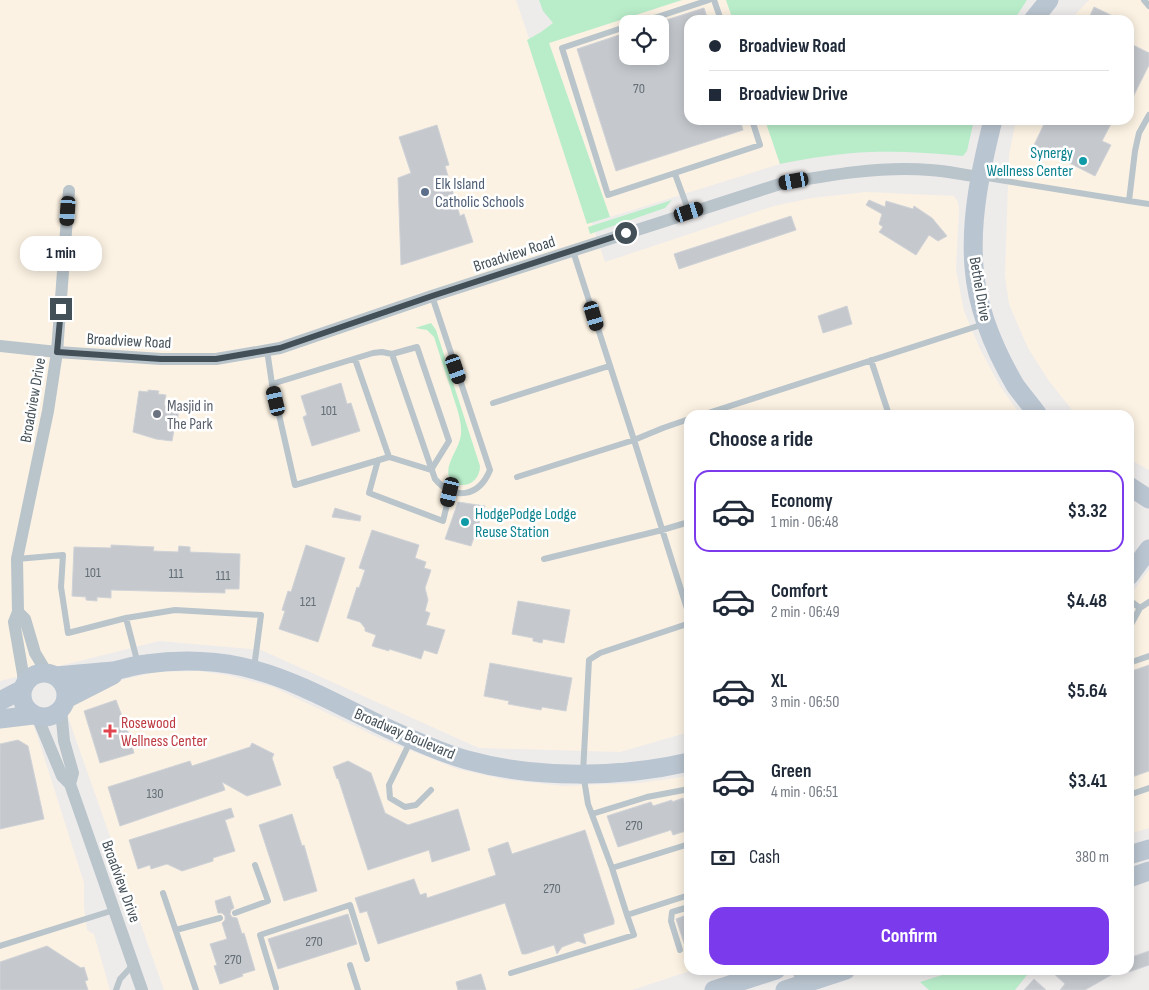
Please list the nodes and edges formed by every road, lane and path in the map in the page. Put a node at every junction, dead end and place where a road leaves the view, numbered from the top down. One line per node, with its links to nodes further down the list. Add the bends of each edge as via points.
1 (709, 0): 6 (lane)
2 (714, 0): 7 (lane)
3 (1049, 0): 8 (street)
4 (1144, 0): 5 (lane)
5 (1149, 6)
6 (663, 15)
7 (719, 15)
8 (1037, 15)
9 (619, 29): 13 (lane, via 562,48 608,195)
10 (1149, 115): 16 (lane, via 1139,133)
11 (754, 125): 13 (lane, via 760,145)
12 (991, 125): 14 (street, Bethel Drive)
13 (675, 174): 18 (lane)
14 (980, 177): 16 (lane); 18 (street, Broadview Road, via 894,169 822,176 780,184); 21 (street, Bethel Drive, via 975,214 974,267)
15 (70, 192): 24 (street, Broadview Drive)
16 (1129, 201): 17 (lane)
17 (1149, 204)
18 (689, 212): 19 (street, Broadview Road)
19 (573, 251): 20 (street, Broadview Road); 28 (lane)
20 (432, 296): 23 (street, Broadview Road); 41 (lane, via 490,470 479,487 470,492)
21 (986, 323): 27 (lane); 33 (street, Bethel Drive, via 1016,386)
22 (0, 346): 24 (street, Broadview Road)
23 (267, 350): 24 (street, Broadview Road, via 216,359); 29 (lane)
24 (57, 352): 47 (street, Broadview Drive)
25 (392, 354): 26 (lane, via 382,352); 38 (lane); 38 (lane, via 417,347 449,441)
26 (355, 359): 29 (lane); 36 (lane)
27 (871, 360): 31 (lane); 32 (lane)
28 (609, 366): 30 (lane); 35 (lane)
29 (272, 384): 37 (lane, via 295,485)
30 (493, 403)
31 (717, 410)
32 (887, 410)
33 (1034, 410)
34 (684, 421): 35 (lane)
35 (634, 440): 39 (lane); 44 (lane)
36 (390, 457): 37 (lane); 38 (lane)
37 (378, 460): 41 (lane, via 369,493 443,521)
38 (432, 470): 41 (lane, via 435,479)
39 (517, 477)
40 (1134, 489): 42 (street)
41 (450, 492)
42 (1149, 499)
43 (684, 523): 44 (lane)
44 (662, 530): 46 (lane); 49 (lane)
45 (1149, 549): 48 (street)
46 (544, 559)
47 (17, 560): 53 (street, Broadview Drive); 54 (lane, via 63,555 60,587 68,633)
48 (1134, 569)
49 (684, 599)
50 (1149, 602): 52 (lane)
51 (1134, 604): 52 (lane)
52 (1140, 608): 55 (lane)
53 (18, 612): 61 (street, via 25,619 35,653); 62 (street, Broadview Drive, via 14,622 24,674)
54 (126, 618): 59 (lane); 60 (lane, via 175,610 261,615)
55 (1134, 619)
56 (684, 624): 69 (lane, via 600,653 589,660)
57 (1149, 656): 58 (lane)
58 (1134, 661)
59 (133, 666): 60 (street, Broadway Boulevard, via 172,661 209,662); 61 (street, Broadway Boulevard); 64 (street, Broadway Boulevard)
60 (254, 669): 67 (street, Broadway Boulevard, via 292,682)
61 (52, 674): 62 (street, via 36,674); 64 (street, via 64,684)
62 (23, 688): 63 (street); 65 (street, via 24,704)
63 (0, 701)
64 (63, 705): 65 (street, via 55,715); 70 (street, Broadview Drive, via 64,741 72,772)
65 (35, 715): 66 (street); 70 (street, Broadview Drive, via 62,776)
66 (0, 718)
67 (412, 739): 69 (street, Broadway Boulevard, via 466,760 500,767); 72 (lane, via 389,785 390,798 405,807 416,805)
68 (684, 763): 69 (street, Broadway Boulevard, via 625,773)
69 (583, 773): 75 (lane)
70 (70, 784): 84 (street, Broadview Drive)
71 (1149, 788): 74 (lane)
72 (431, 790)
73 (684, 790): 75 (lane, via 647,797)
74 (1134, 793)
75 (592, 814): 78 (lane)
76 (684, 846): 78 (lane)
77 (255, 865): 85 (lane, via 268,901)
78 (612, 868): 86 (lane)
79 (1149, 871): 80 (street)
80 (1134, 876)
81 (163, 893): 88 (lane)
82 (684, 897): 86 (lane)
83 (684, 908): 90 (lane, via 672,912 671,921)
84 (115, 909): 89 (lane); 92 (street, Broadview Drive)
85 (235, 913)
86 (627, 915): 94 (lane, via 634,935)
87 (220, 918): 88 (lane)
88 (176, 930): 103 (lane)
89 (0, 946)
90 (680, 950)
91 (367, 959): 99 (lane, via 350,905 260,935)
92 (134, 964): 101 (lane, via 120,979); 102 (street, Broadview Drive)
93 (350, 965): 104 (lane)
94 (512, 973)
95 (737, 975): 100 (street)
96 (760, 975): 100 (street)
97 (823, 975): 98 (street)
98 (795, 981)
99 (276, 988)
100 (720, 988)
101 (116, 990)
102 (142, 990)
103 (196, 990)
104 (358, 990)

